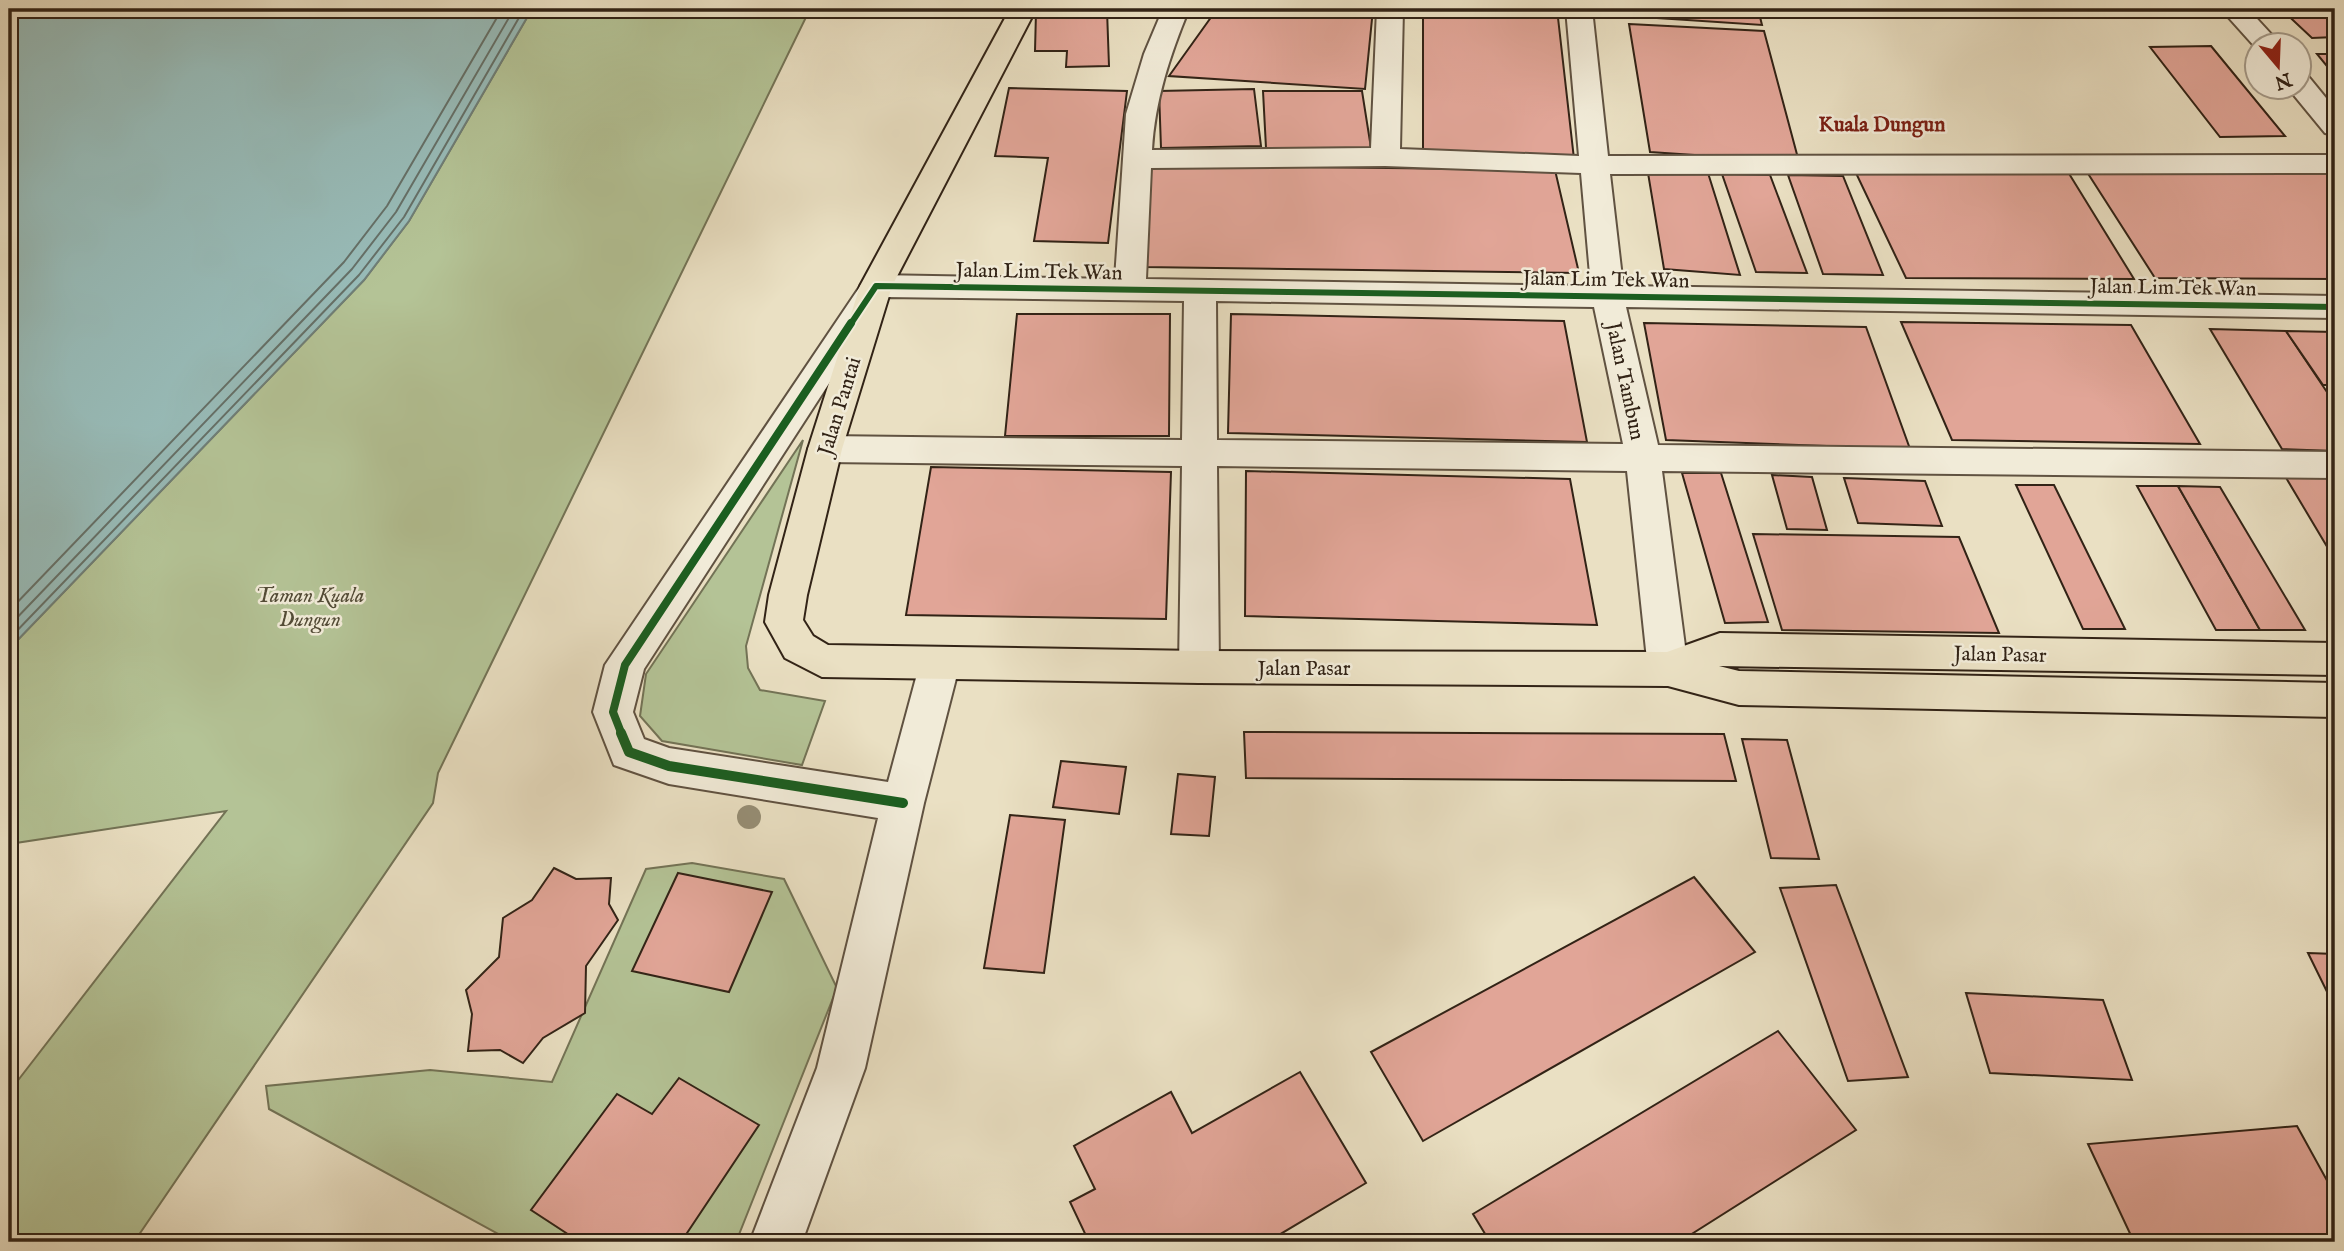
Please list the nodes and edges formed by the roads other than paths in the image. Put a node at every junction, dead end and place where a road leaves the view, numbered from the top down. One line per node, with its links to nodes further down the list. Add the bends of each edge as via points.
1 (1023, 9): 13 (main road, Jalan Pantai)
2 (1176, 9): 10 (street, via 1140,114)
3 (1390, 9): 9 (street)
4 (1579, 9): 11 (street, Jalan Tambun)
5 (2234, 9): 6 (street)
6 (2256, 32)
7 (2312, 99): 8 (street)
8 (2335, 127)
9 (1385, 157): 10 (street); 11 (street)
10 (1136, 159): 14 (street)
11 (1594, 164): 12 (street); 16 (street, Jalan Tambun)
12 (2335, 164)
13 (876, 286): 14 (street, Jalan Lim Tek Wan); 18 (main road, Jalan Pantai); 27 (street, via 625,665 613,712 629,752 669,766)
14 (1130, 290): 15 (street, Jalan Lim Tek Wan)
15 (1200, 291): 16 (street, Jalan Lim Tek Wan); 19 (street)
16 (1608, 297): 17 (street, Jalan Lim Tek Wan); 20 (street, Jalan Tambun)
17 (2335, 307)
18 (825, 449): 19 (street); 23 (main road, Jalan Pantai, via 784,622 799,648 822,661)
19 (1200, 453): 20 (street); 24 (street)
20 (1643, 458): 21 (street); 25 (street, Jalan Tambun)
21 (2335, 465)
22 (2335, 659): 25 (main road, Jalan Pasar, via 1720,649)
23 (940, 663): 24 (main road, Jalan Pasar); 27 (street)
24 (1199, 667): 25 (main road, Jalan Pasar)
25 (1668, 669): 26 (main road, Jalan Pasar, via 1739,688)
26 (2335, 700)
27 (903, 803): 28 (street, via 841,1068)
28 (776, 1242)

